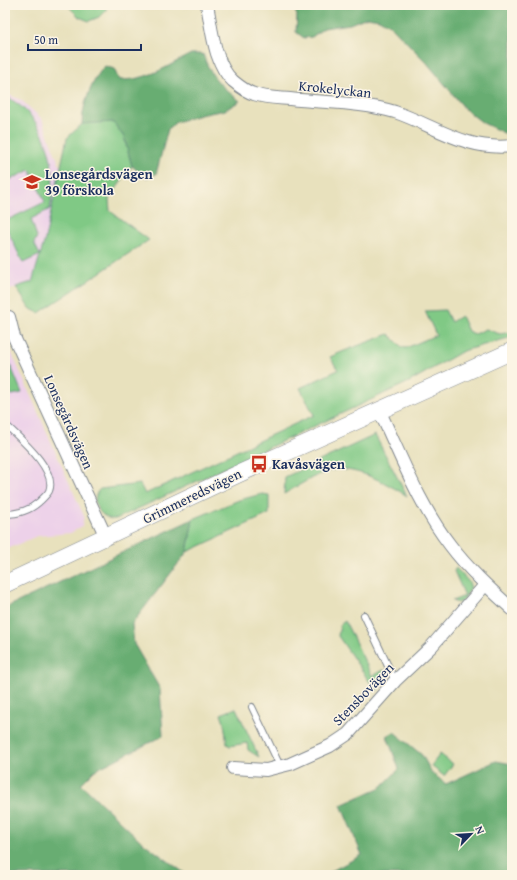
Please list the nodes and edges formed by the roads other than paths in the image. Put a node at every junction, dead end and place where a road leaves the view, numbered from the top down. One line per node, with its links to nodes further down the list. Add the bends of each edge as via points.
1 (207, 5): 2 (street, Krokelyckan, via 223,67 233,81 253,94 366,106 400,114 462,142)
2 (512, 146)
3 (9, 317): 8 (street, Lonsegårdsvägen, via 14,337)
4 (512, 351): 5 (street, Grimmeredsvägen)
5 (379, 410): 8 (street, Grimmeredsvägen, via 236,474); 10 (street, via 427,510 450,545)
6 (5, 424): 7 (lane, via 37,455 50,482 49,491 31,509 16,514)
7 (5, 514)
8 (106, 537): 9 (street, Grimmeredsvägen)
9 (5, 584)
10 (484, 585): 11 (street); 13 (street, Stensbovägen, via 431,647)
11 (512, 609)
12 (364, 615): 13 (lane)
13 (396, 681): 15 (street, Stensbovägen, via 348,734 325,748)
14 (252, 707): 15 (lane)
15 (280, 766): 16 (street, Stensbovägen, via 266,770)
16 (233, 768)

